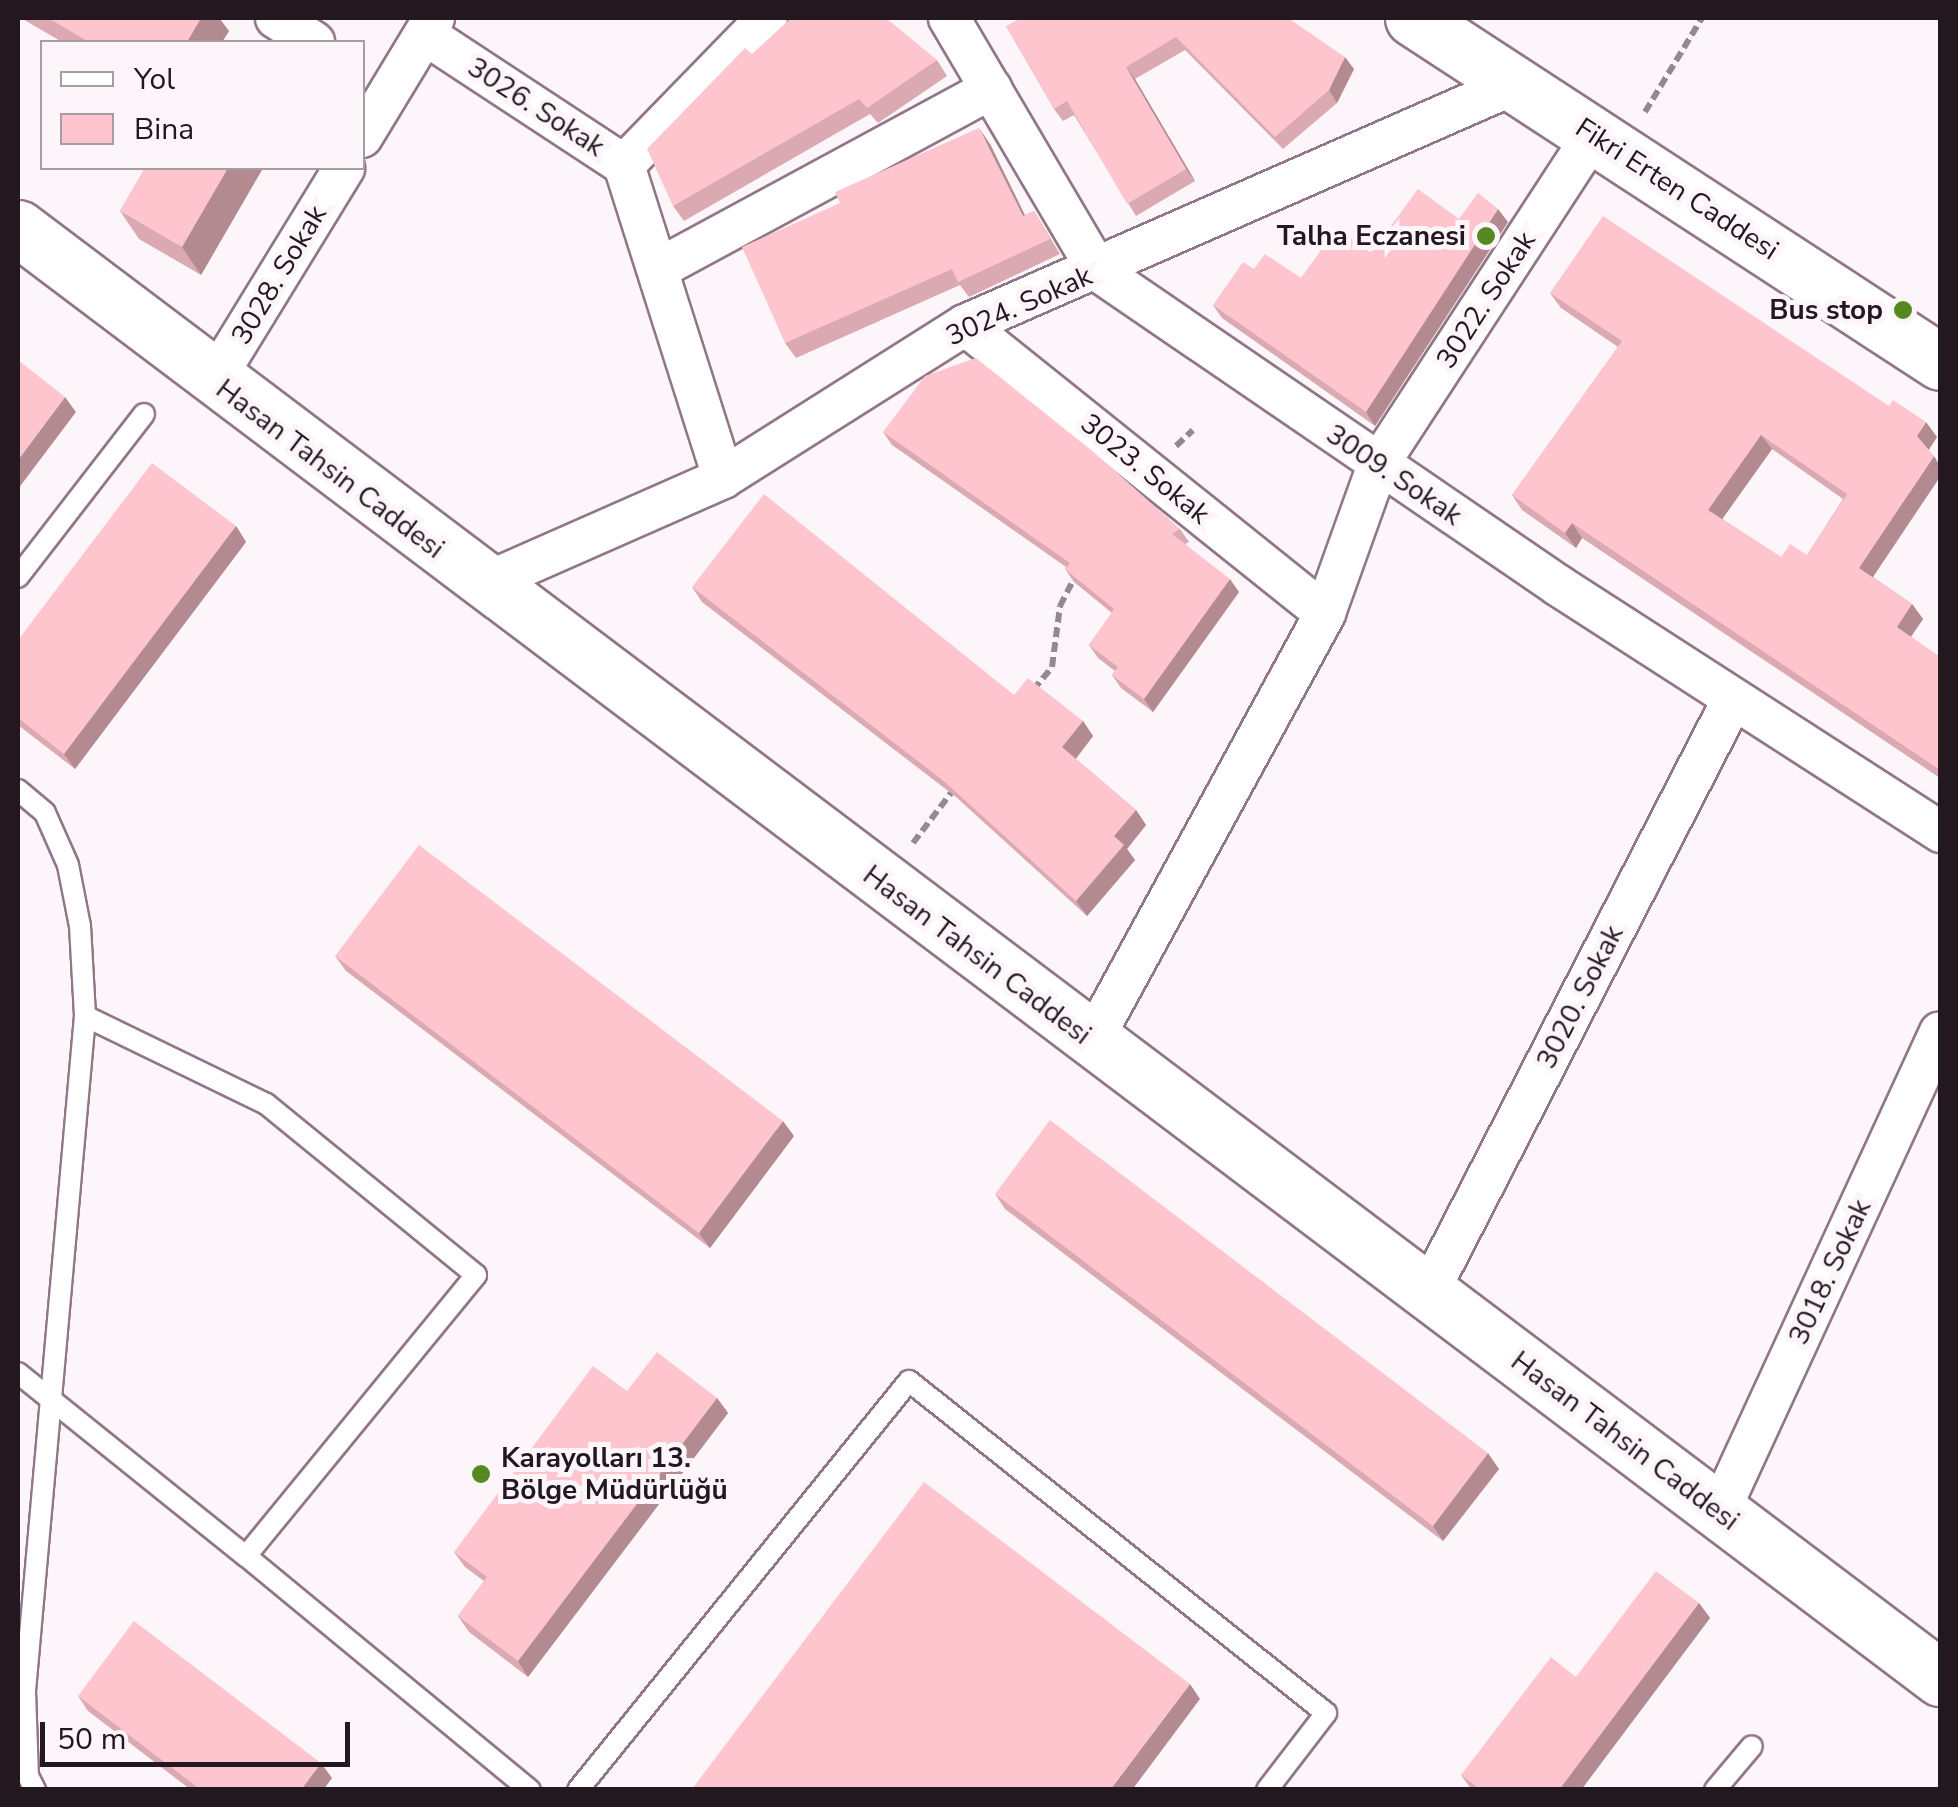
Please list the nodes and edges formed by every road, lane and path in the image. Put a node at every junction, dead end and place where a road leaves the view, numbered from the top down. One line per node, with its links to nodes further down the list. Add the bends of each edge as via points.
1 (276, 18): 7 (street)
2 (767, 18): 13 (street, 3026. Sokak)
3 (949, 18): 10 (street, 3009. Sokak)
4 (1413, 18): 9 (street, Fikri Erten Caddesi)
5 (1702, 18): 12 (path)
6 (430, 26): 8 (street); 13 (street, 3026. Sokak)
7 (311, 40)
8 (376, 83): 11 (street)
9 (1516, 83): 12 (street, Fikri Erten Caddesi); 17 (street, 3024. Sokak)
10 (991, 89): 16 (street); 17 (street, 3009. Sokak)
11 (365, 125)
12 (1608, 143): 19 (street, Fikri Erten Caddesi); 22 (street, 3022. Sokak)
13 (624, 165): 16 (street)
14 (343, 170): 20 (street, 3028. Sokak)
15 (18, 228): 20 (street, Hasan Tahsin Caddesi)
16 (658, 270): 23 (street)
17 (1098, 270): 18 (street, 3024. Sokak); 22 (street, 3009. Sokak)
18 (964, 326): 23 (street, 3024. Sokak); 27 (street, 3023. Sokak)
19 (1940, 362)
20 (213, 382): 26 (street, Hasan Tahsin Caddesi)
21 (144, 414): 25 (lane)
22 (1378, 465): 27 (street, 3022. Sokak); 29 (street, 3009. Sokak)
23 (723, 478): 26 (street, 3024. Sokak)
24 (1084, 560): 28 (path, via 1060,606 1052,667)
25 (18, 577)
26 (483, 584): 33 (street, Hasan Tahsin Caddesi)
27 (1325, 613): 36 (street, 3022. Sokak)
28 (1030, 693)
29 (1732, 701): 32 (street, 3009. Sokak); 37 (street, 3020. Sokak)
30 (964, 776): 33 (path)
31 (18, 790): 34 (lane, via 45,813 68,865 80,926)
32 (1940, 832)
33 (883, 884): 36 (street, Hasan Tahsin Caddesi)
34 (84, 1016): 39 (lane); 41 (lane, via 266,1104 476,1275)
35 (1940, 1032): 40 (street, 3018. Sokak)
36 (1092, 1042): 37 (street, Hasan Tahsin Caddesi)
37 (1428, 1292): 40 (street, Hasan Tahsin Caddesi)
38 (18, 1373): 39 (lane)
39 (49, 1398): 41 (lane); 44 (lane, via 25,1691 28,1776)
40 (1719, 1512): 42 (street, Hasan Tahsin Caddesi)
41 (246, 1556): 45 (lane)
42 (1940, 1678)
43 (1752, 1746): 48 (lane)
44 (35, 1790)
45 (530, 1790)
46 (578, 1790): 47 (lane, via 910,1381 1326,1714)
47 (1267, 1790)
48 (1715, 1790)

